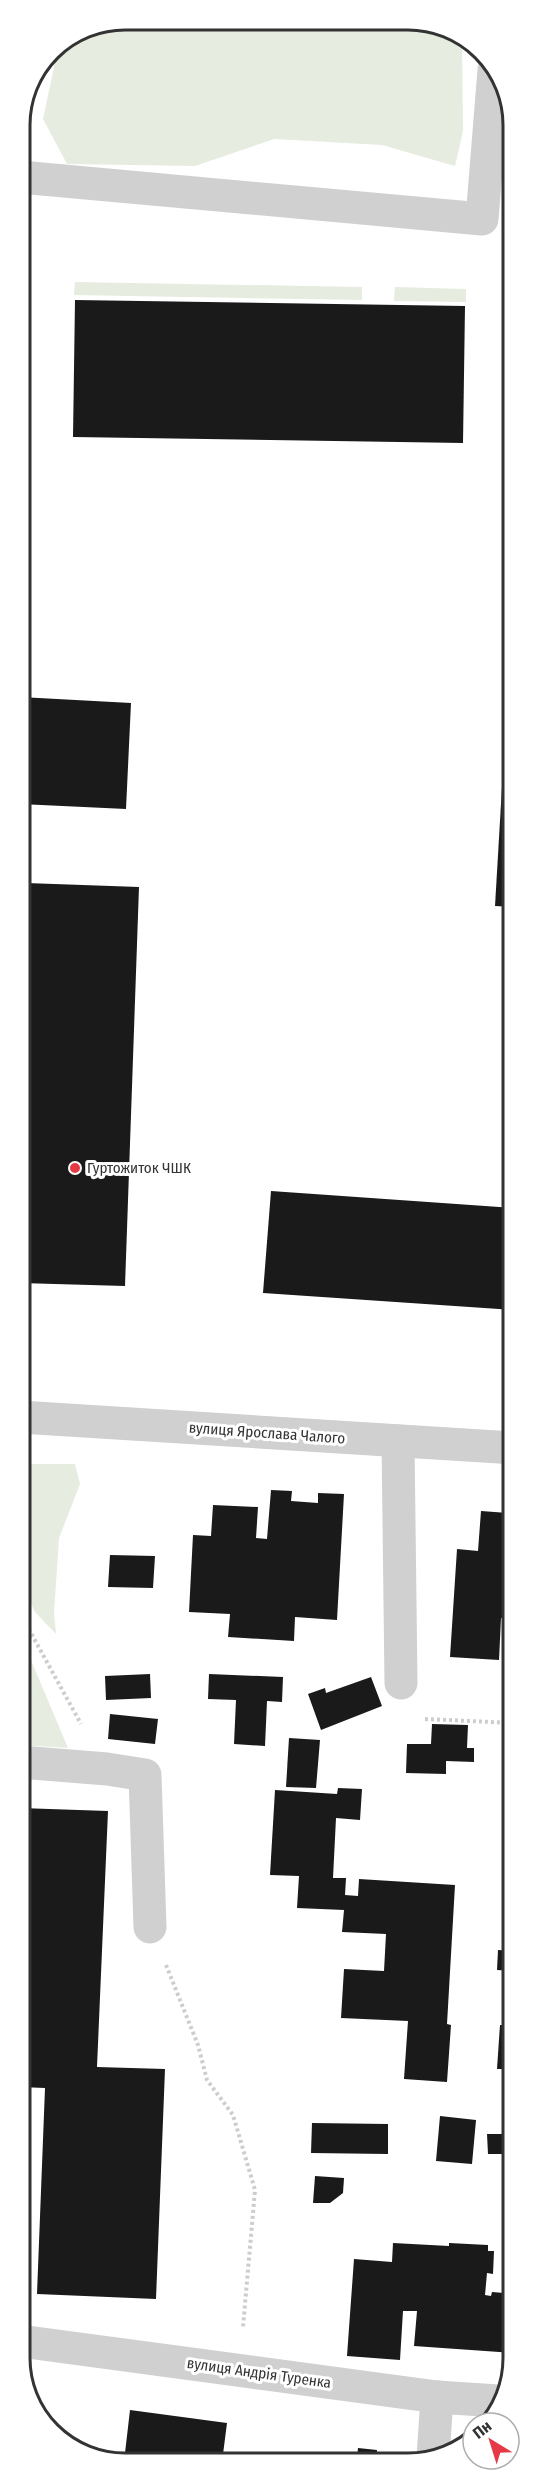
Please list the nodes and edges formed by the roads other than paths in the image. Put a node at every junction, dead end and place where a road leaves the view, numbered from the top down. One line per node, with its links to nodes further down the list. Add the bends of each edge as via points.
1 (493, 82): 2 (street, via 482,219)
2 (30, 178)
3 (30, 1419): 4 (street, вулиця Ярослава Чалого)
4 (398, 1441): 5 (street, вулиця Ярослава Чалого); 6 (street)
5 (503, 1447)
6 (401, 1683)
7 (30, 1763): 8 (street, via 145,1775)
8 (150, 1927)
9 (30, 2342): 10 (street, вулиця Андрія Туренка)
10 (437, 2397): 11 (street, вулиця Андрія Туренка); 12 (street)
11 (493, 2401)
12 (434, 2449)

